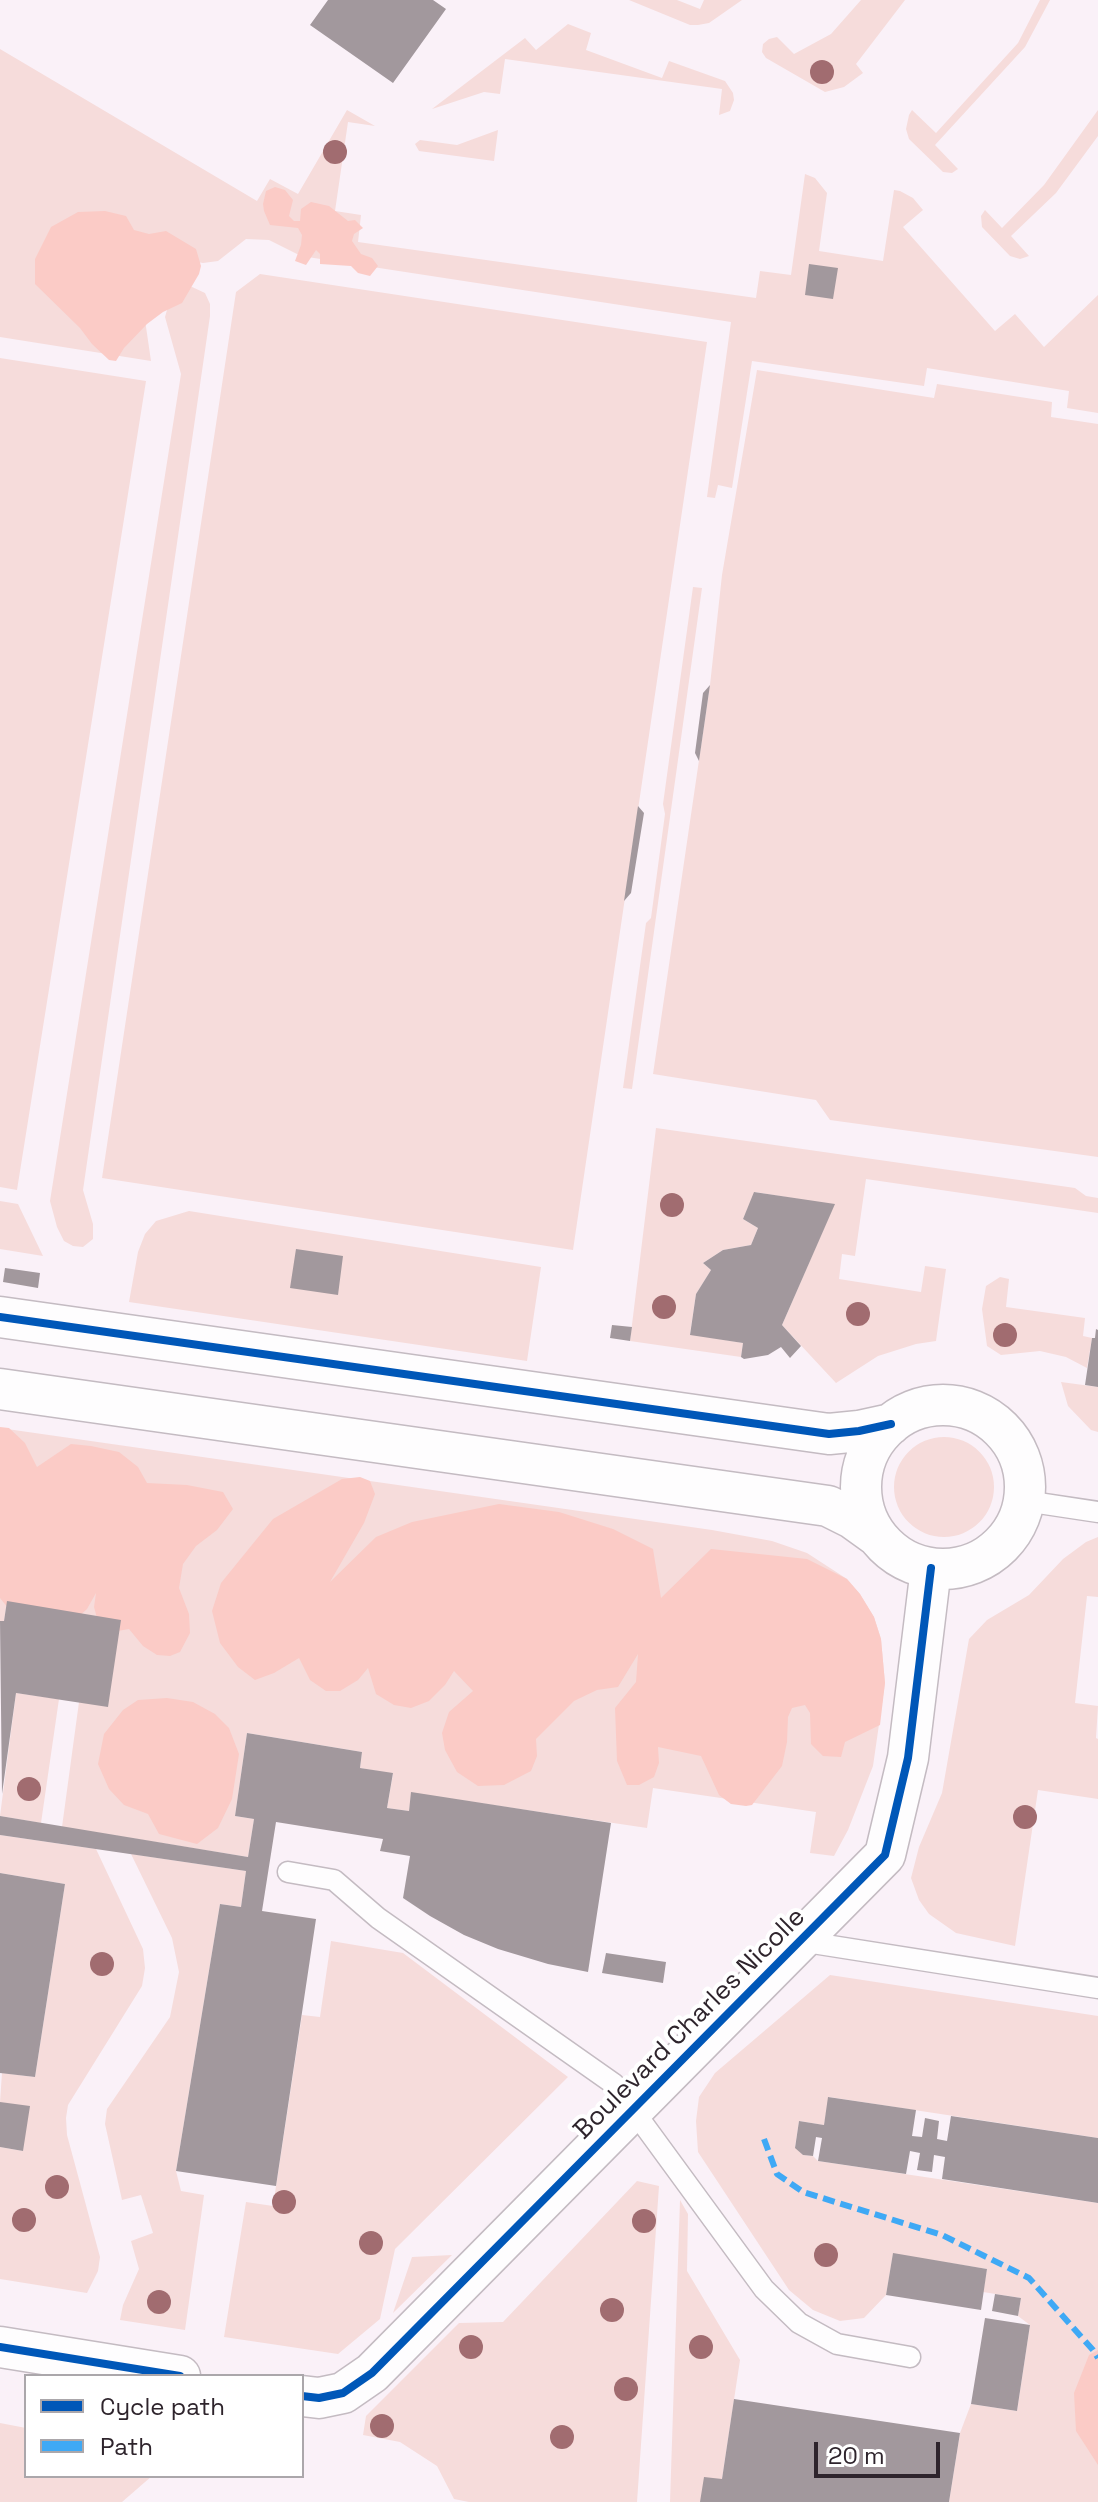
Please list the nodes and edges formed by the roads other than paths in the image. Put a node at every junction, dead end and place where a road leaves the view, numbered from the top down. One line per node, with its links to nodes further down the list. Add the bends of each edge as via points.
1 (0, 1317): 3 (street, via 829,1434)
2 (0, 1389): 6 (street, via 828,1506)
3 (891, 1424): 4 (street, via 926,1406 976,1412 1000,1427 1017,1450); 6 (street, via 871,1447 861,1478 862,1503)
4 (1025, 1501): 5 (lane); 7 (street, via 1012,1532 988,1556 951,1569)
5 (1098, 1512)
6 (877, 1536): 7 (street, via 905,1560)
7 (931, 1568): 9 (street, Boulevard Charles Nicolle, via 908,1758 885,1855)
8 (288, 1872): 11 (lane, via 334,1880 378,1918 614,2084)
9 (800, 1941): 10 (lane); 11 (street, Boulevard Charles Nicolle)
10 (1098, 1988)
11 (633, 2110): 13 (lane, via 764,2289 799,2323 837,2344); 15 (street, Boulevard Charles Nicolle, via 372,2373 343,2393)
12 (0, 2347): 14 (street)
13 (910, 2357)
14 (168, 2374)
15 (304, 2396)

